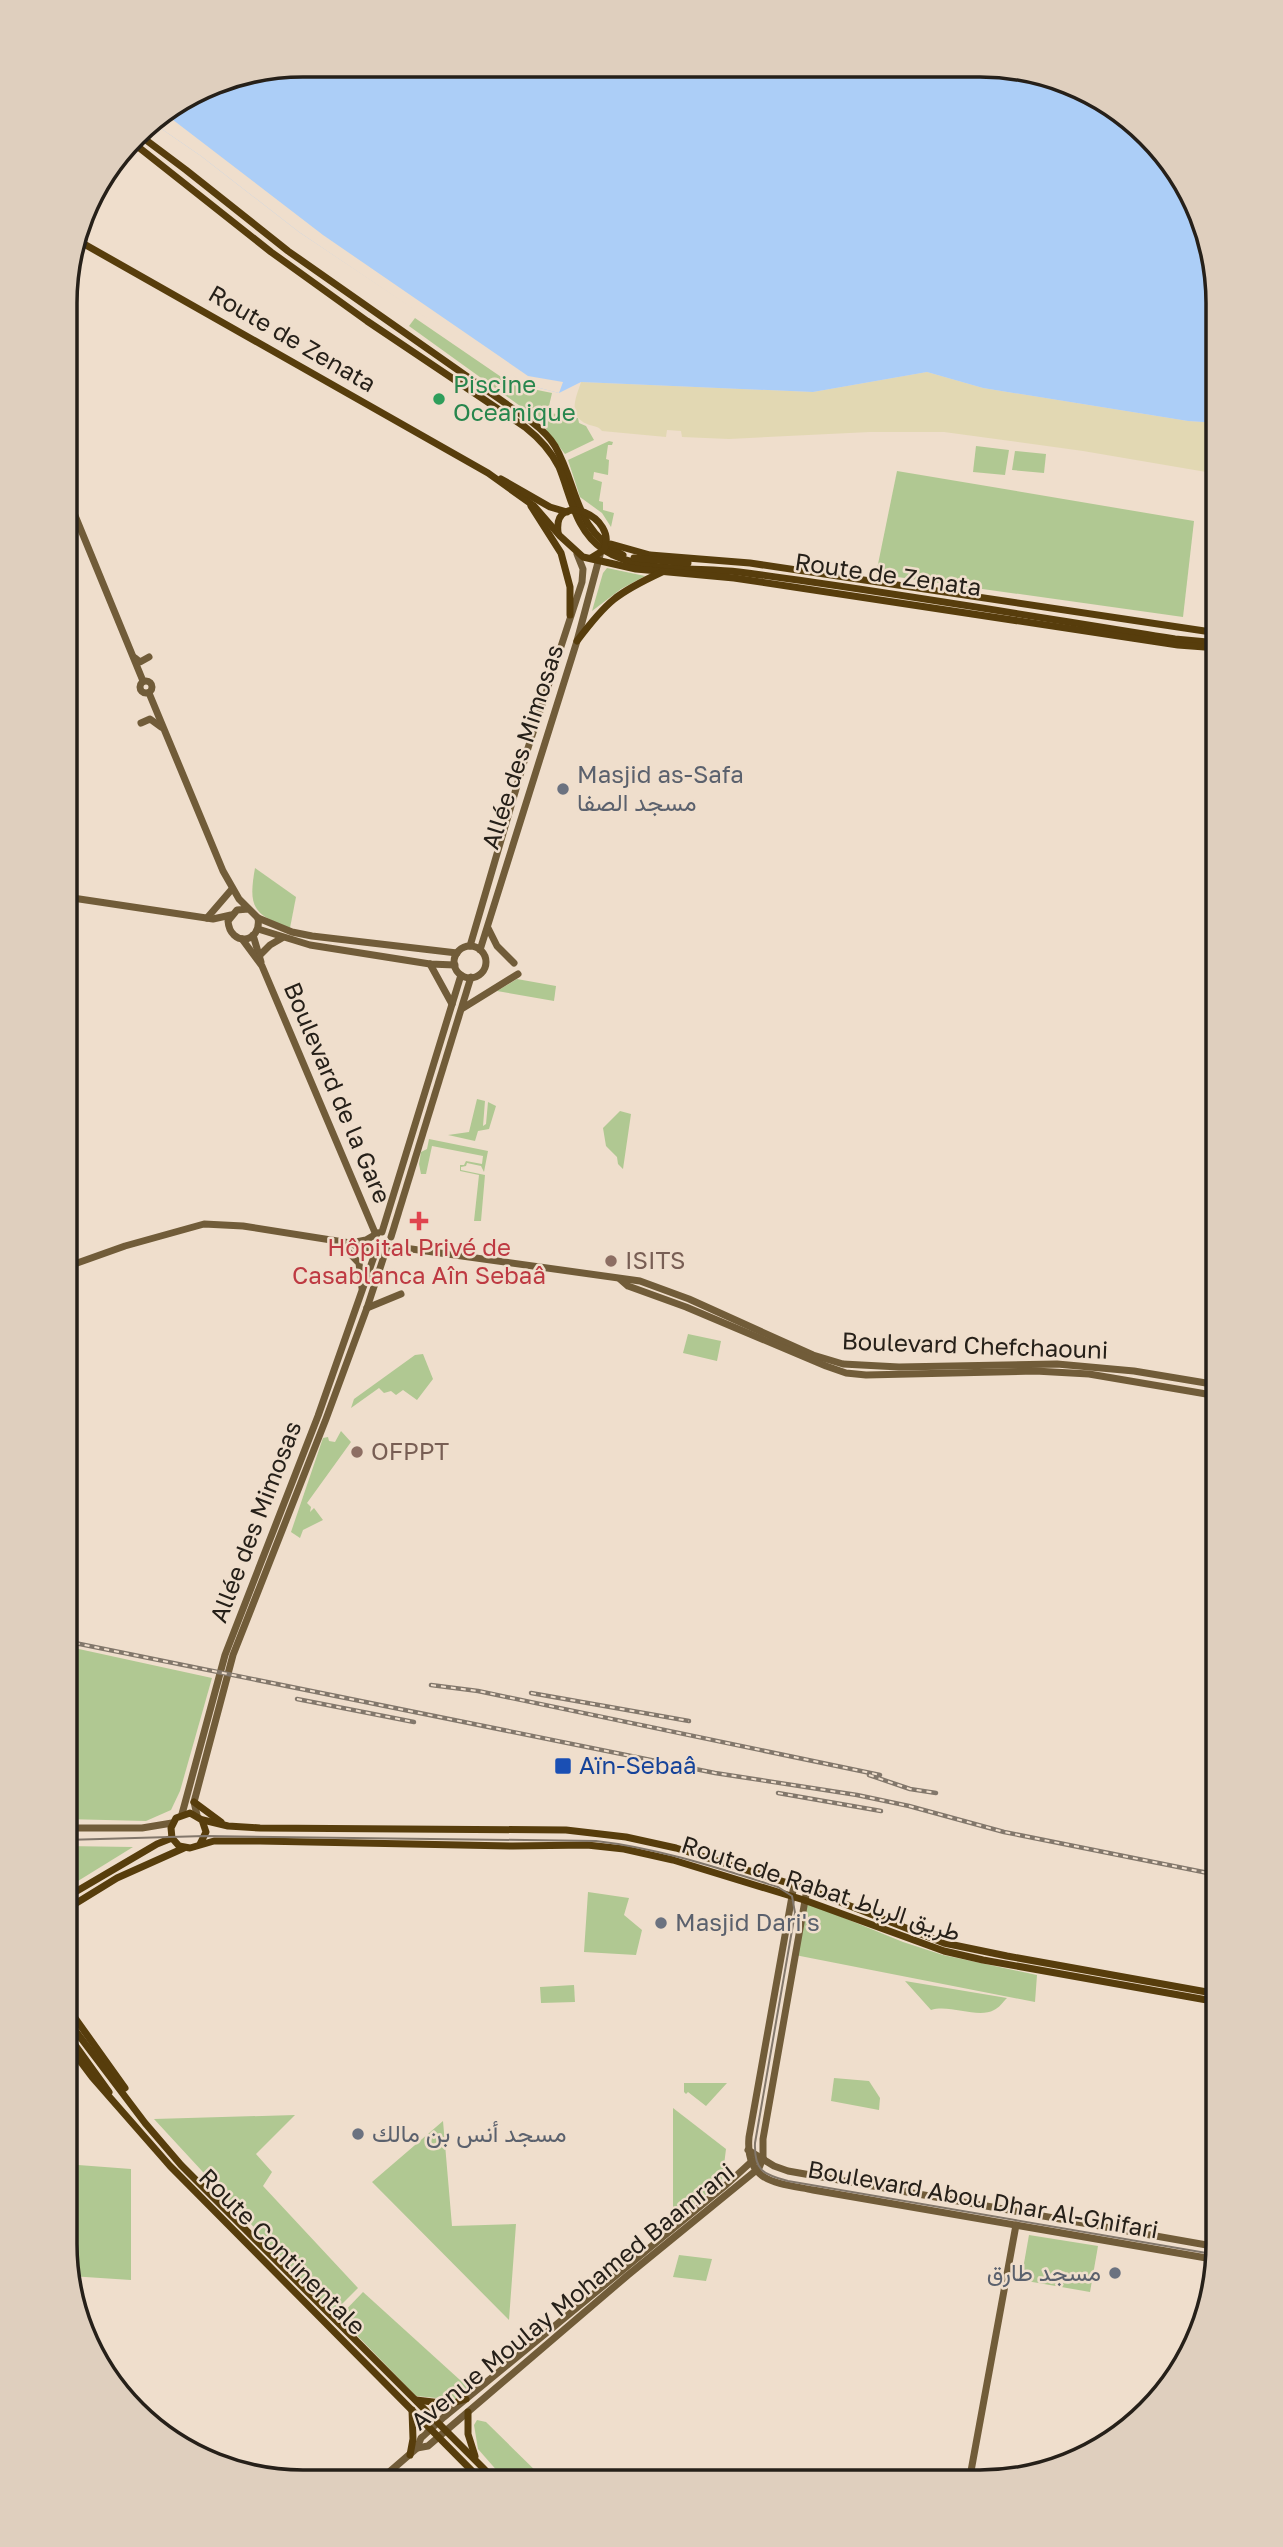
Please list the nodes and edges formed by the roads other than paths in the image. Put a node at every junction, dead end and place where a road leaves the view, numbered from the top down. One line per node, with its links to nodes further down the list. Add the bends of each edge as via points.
1 (147, 140): 6 (main road, via 288,251 532,422 562,461)
2 (139, 148): 6 (main road, via 335,299 518,420 551,453)
3 (85, 244): 4 (main road, Route de Zenata)
4 (488, 473): 5 (main road, Route de Zenata); 6 (main road, Route de Zenata, via 550,507)
5 (529, 503): 8 (main road, Route de Zenata); 12 (main road, via 561,553 570,587)
6 (573, 510): 8 (main road, via 559,521); 9 (main road, Route de Zenata); 9 (main road, via 590,513 606,532)
7 (77, 523): 17 (street)
8 (558, 533): 10 (main road, Route de Zenata)
9 (601, 552): 10 (main road); 11 (main road, Route de Zenata, via 636,569); 13 (main road, Route de Zenata, via 750,563); 14 (street, Allée des Mimosas); 15 (main road, Route de Zenata, via 725,566)
10 (577, 554): 12 (street, Allée des Mimosas, via 583,578)
11 (663, 572): 14 (main road, via 613,598); 16 (main road, Route de Zenata, via 734,578 1178,645)
12 (570, 615): 32 (street, Allée des Mimosas)
13 (1206, 631)
14 (577, 641): 28 (street, Allée des Mimosas)
15 (1206, 641)
16 (1206, 644)
17 (132, 656): 18 (street, via 140,662); 20 (street, via 143,681 141,690 149,693)
18 (149, 657)
19 (141, 723): 20 (street, via 150,719)
20 (163, 729): 21 (street)
21 (232, 889): 23 (street); 24 (street); 26 (street)
22 (77, 899): 26 (street)
23 (248, 909): 24 (street); 25 (street)
24 (232, 914): 26 (street); 27 (street)
25 (258, 918): 29 (street); 34 (street, via 312,936)
26 (210, 919): 27 (street)
27 (229, 927): 31 (street)
28 (487, 928): 33 (street, Allée des Mimosas); 36 (street)
29 (256, 932): 30 (street); 31 (street); 35 (street, Boulevard de la Gare)
30 (282, 938): 35 (street); 37 (street)
31 (242, 939): 39 (street, Boulevard de la Gare)
32 (470, 946): 33 (street); 34 (street)
33 (480, 950): 42 (street, via 485,966)
34 (457, 953): 38 (street)
35 (260, 955): 39 (street, Boulevard de la Gare)
36 (514, 963)
37 (430, 964): 38 (street); 43 (street)
38 (454, 965): 41 (street)
39 (262, 966): 45 (street, Boulevard de la Gare)
40 (518, 974): 44 (street)
41 (461, 975): 42 (street); 43 (street)
42 (471, 977): 44 (street, Allée des Mimosas)
43 (452, 1004): 45 (street)
44 (463, 1009): 48 (street, Allée des Mimosas)
45 (378, 1234): 47 (street, Boulevard Chefchaouni); 48 (street); 48 (street)
46 (338, 1242): 47 (street, Boulevard Chefchaouni); 49 (street, Boulevard Chefchaouni, via 204,1224); 51 (street, via 359,1263)
47 (350, 1243): 48 (street, Boulevard Chefchaouni, via 365,1249)
48 (385, 1244): 50 (street, Boulevard Chefchaouni); 51 (street, Allée des Mimosas); 53 (street, Allée des Mimosas)
49 (77, 1263)
50 (620, 1279): 54 (street, Boulevard Chefchaouni, via 661,1288 843,1364 1068,1364); 55 (street, Boulevard Chefchaouni, via 851,1374 1089,1374)
51 (362, 1293): 57 (street, Allée des Mimosas, via 225,1655)
52 (401, 1294): 53 (street)
53 (367, 1308): 56 (street, Allée des Mimosas, via 233,1655)
54 (1206, 1383)
55 (1206, 1394)
56 (194, 1802): 58 (street, Allée des Mimosas); 60 (main road)
57 (182, 1814): 58 (main road); 59 (main road)
58 (200, 1818): 60 (main road, Route de Rabat طريق الرباط); 63 (main road, via 206,1832)
59 (172, 1824): 61 (street); 62 (main road)
60 (228, 1826): 65 (main road, Route de Rabat طريق الرباط, via 603,1834 676,1848)
61 (77, 1828)
62 (172, 1838): 64 (main road); 67 (main road)
63 (200, 1844): 64 (main road); 68 (main road, Route de Rabat طريق الرباط, via 601,1846 673,1860)
64 (184, 1848): 70 (main road, via 117,1878)
65 (794, 1885): 66 (main road, Route de Rabat طريق الرباط); 68 (street, Avenue Moulay Mohamed Baamrani)
66 (807, 1889): 69 (street, Avenue Moulay Mohamed Baamrani); 71 (main road, Route de Rabat طريق الرباط, via 944,1943)
67 (77, 1891)
68 (792, 1896): 69 (main road, Route de Rabat طريق الرباط); 80 (street, Avenue Moulay Mohamed Baamrani)
69 (804, 1899): 71 (main road, Route de Rabat طريق الرباط, via 944,1951); 81 (street, Avenue Moulay Mohamed Baamrani)
70 (77, 1903)
71 (1122, 1981): 72 (main road, Route de Rabat طريق الرباط); 73 (main road, Route de Rabat طريق الرباط)
72 (1206, 1992)
73 (1206, 1999)
74 (77, 2021): 79 (main road, Route Continentale)
75 (77, 2033): 79 (main road, Route Continentale)
76 (77, 2048): 78 (main road)
77 (77, 2057): 78 (main road, Route Continentale)
78 (117, 2104): 89 (main road, Route Continentale, via 170,2166)
79 (132, 2105): 87 (main road, Route Continentale, via 181,2165)
80 (748, 2150): 81 (street, Boulevard Abou Dhar Al-Ghifari); 82 (street, Avenue Moulay Mohamed Baamrani)
81 (763, 2158): 82 (street, Avenue Moulay Mohamed Baamrani); 83 (street, Avenue Moulay Mohamed Baamrani); 85 (street, Boulevard Abou Dhar Al-Ghifari, via 788,2171)
82 (750, 2163): 83 (street, Boulevard Abou Dhar Al-Ghifari); 88 (street, Avenue Moulay Mohamed Baamrani)
83 (756, 2171): 84 (street, Boulevard Abou Dhar Al-Ghifari, via 784,2184); 90 (street, Avenue Moulay Mohamed Baamrani)
84 (1016, 2225): 86 (street, Boulevard Abou Dhar Al-Ghifari); 101 (street)
85 (1206, 2245)
86 (1206, 2258)
87 (412, 2399): 88 (main road, via 455,2404); 91 (main road, Route Continentale)
88 (466, 2399): 91 (street, Avenue Moulay Mohamed Baamrani)
89 (412, 2410): 92 (main road, Route Continentale); 96 (main road)
90 (468, 2412): 93 (street, Avenue Moulay Mohamed Baamrani); 97 (main road, via 469,2442)
91 (437, 2423): 92 (street, Avenue Moulay Mohamed Baamrani); 93 (main road, Route Continentale)
92 (430, 2429): 94 (main road, Route Continentale); 95 (street, Avenue Moulay Mohamed Baamrani)
93 (446, 2432): 94 (street, Avenue Moulay Mohamed Baamrani); 97 (main road, Route Continentale)
94 (439, 2437): 95 (street, Avenue Moulay Mohamed Baamrani); 99 (main road, Route Continentale)
95 (417, 2448): 96 (street)
96 (410, 2455): 98 (street)
97 (478, 2463): 100 (main road, Route Continentale)
98 (392, 2470)
99 (471, 2470)
100 (485, 2470)
101 (971, 2470)

